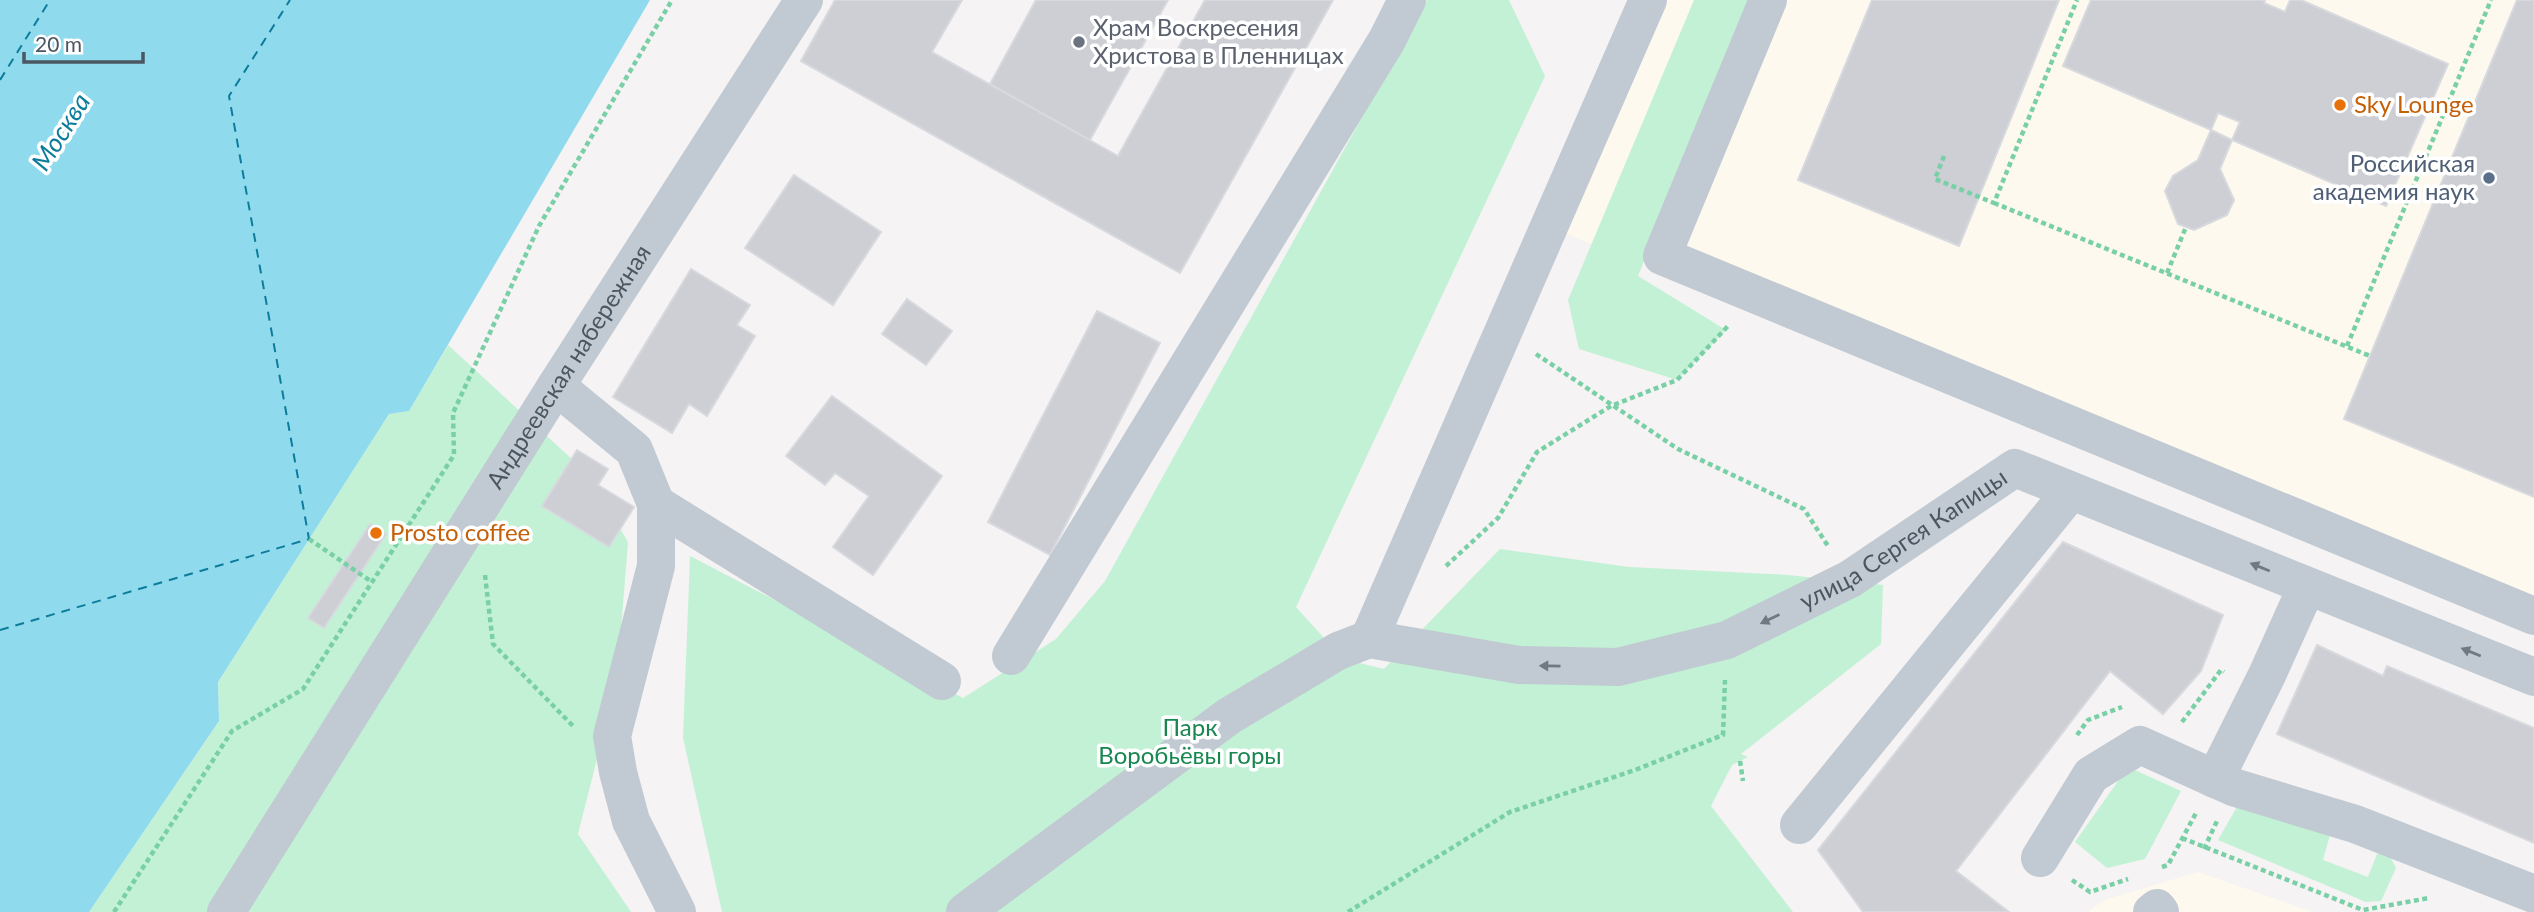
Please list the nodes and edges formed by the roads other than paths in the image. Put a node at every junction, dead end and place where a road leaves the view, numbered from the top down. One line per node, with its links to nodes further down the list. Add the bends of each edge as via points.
1 (804, 0): 5 (street, Андреевская набережная)
2 (1407, 0): 11 (street, via 1373,64)
3 (1647, 0): 10 (street)
4 (1768, 0): 9 (street, via 1662,256)
5 (555, 386): 7 (street, via 634,450); 18 (street, Андреевская набережная)
6 (2071, 491): 8 (street, улица Сергея Капицы, one-way to 6); 10 (street, улица Сергея Капицы, one-way to 10, via 2015,468 1850,579 1727,640 1618,667 1519,665); 15 (street)
7 (656, 504): 13 (street); 19 (street, via 656,566 612,736 631,821)
8 (2307, 586): 12 (street, улица Сергея Капицы, one-way to 8); 14 (street)
9 (2534, 617)
10 (1368, 639): 20 (street, via 1338,651 1229,716)
11 (1011, 656)
12 (2534, 677)
13 (942, 681)
14 (2215, 779): 16 (street, via 2140,745 2091,775); 17 (street, via 2355,824)
15 (1799, 825)
16 (2040, 858)
17 (2534, 894)
18 (226, 912)
19 (677, 912)
20 (965, 912)
21 (2152, 912): 22 (street, via 2157,908)
22 (2160, 912)

